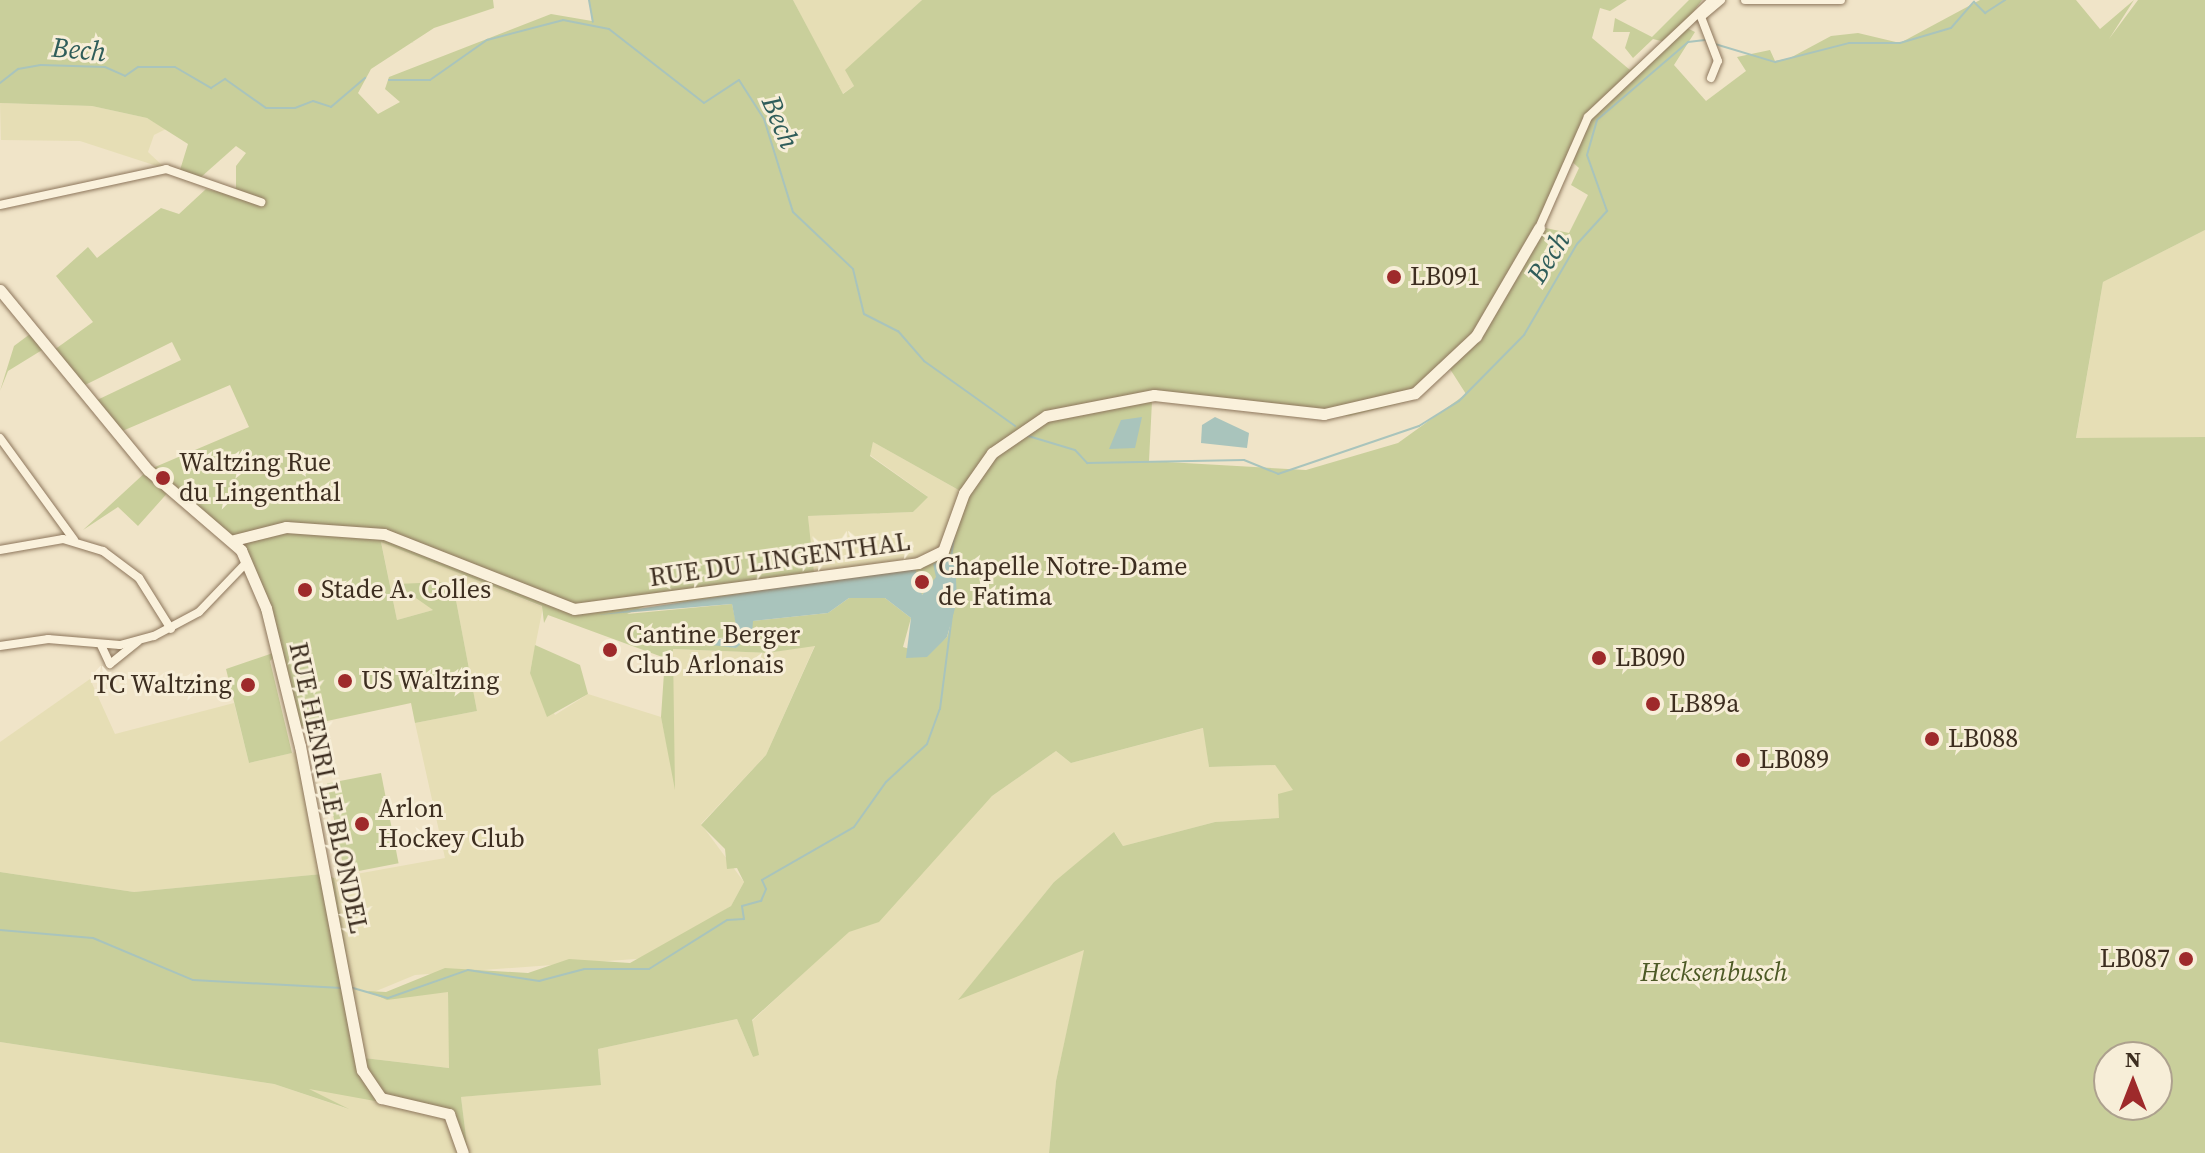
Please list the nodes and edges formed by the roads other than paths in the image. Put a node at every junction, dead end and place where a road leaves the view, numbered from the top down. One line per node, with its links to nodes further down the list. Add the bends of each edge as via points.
1 (1712, 0): 6 (street)
2 (1721, 0): 5 (street)
3 (1745, 0): 4 (street)
4 (1841, 0)
5 (1701, 17): 6 (street); 7 (street, via 1718,61)
6 (1667, 41): 10 (street, via 1588,117)
7 (1711, 78)
8 (261, 202): 9 (street, via 166,169)
9 (0, 205)
10 (1539, 228): 14 (street, RUE DU LINGENTHAL, via 1487,320 1449,366 1415,393 1349,412 1154,395 1046,416 992,453 964,493 943,551 918,563 574,609 384,534 297,526)
11 (0, 290): 14 (street, via 148,470)
12 (0, 438): 13 (street)
13 (74, 540): 15 (street); 17 (street, via 129,568)
14 (234, 540): 16 (street)
15 (0, 550)
16 (247, 562): 17 (street, via 205,607); 21 (street, RUE HENRI LE BLONDEL, via 277,647 312,798 362,1070 381,1098 449,1114)
17 (171, 629): 18 (street)
18 (138, 641): 19 (street); 19 (street, via 110,664)
19 (101, 645): 20 (street, via 48,639)
20 (0, 646)
21 (463, 1153)

